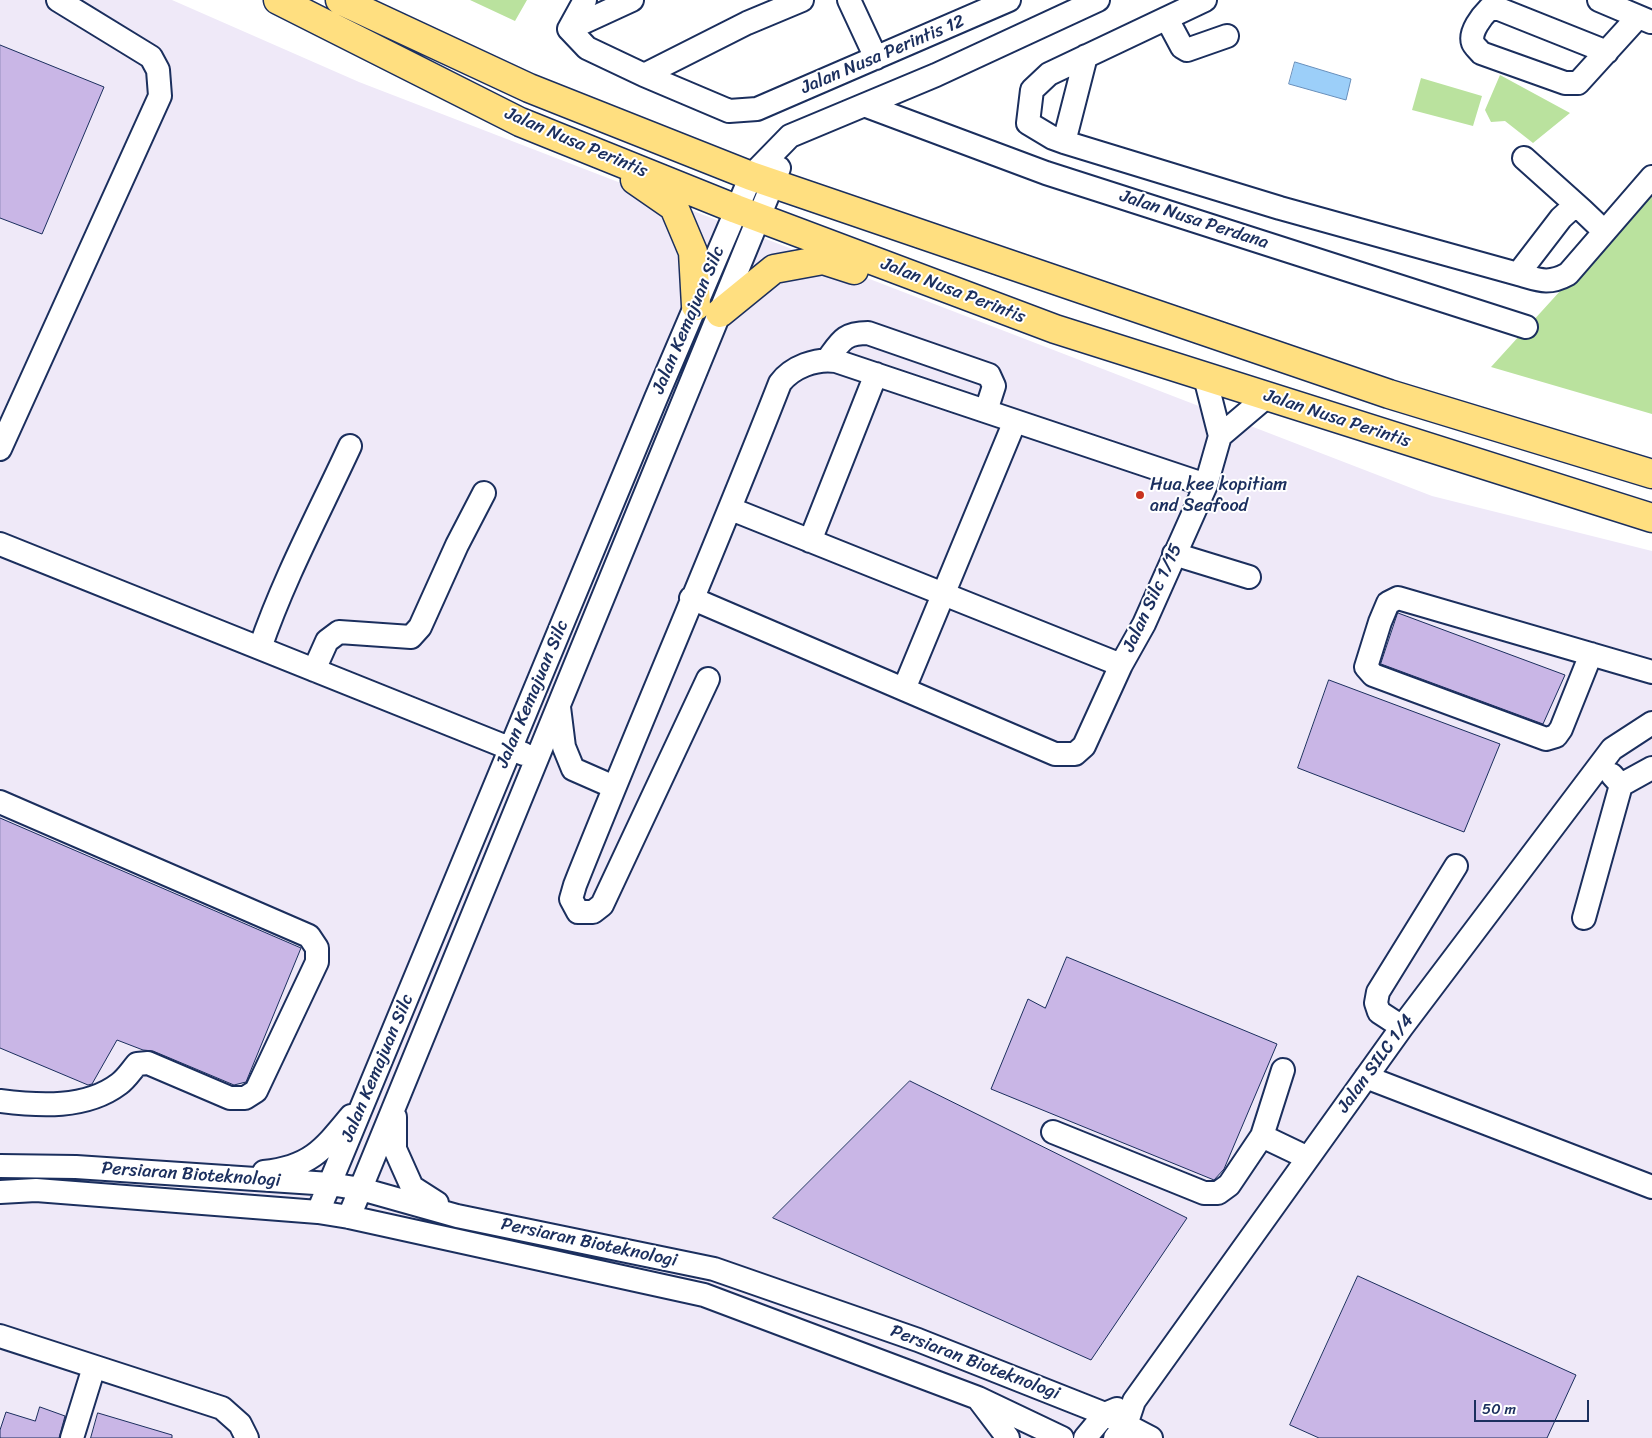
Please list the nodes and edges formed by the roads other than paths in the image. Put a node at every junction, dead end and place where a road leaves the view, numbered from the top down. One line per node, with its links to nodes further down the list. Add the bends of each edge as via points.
1 (58, 0): 45 (street, via 151,57 158,70 160,96)
2 (278, 0): 21 (main road, Jalan Nusa Perintis)
3 (340, 0): 25 (main road, Jalan Nusa Perintis, via 529,88)
4 (584, 0): 14 (street)
5 (632, 0): 14 (street)
6 (802, 0): 19 (street, via 747,23)
7 (849, 0): 18 (street)
8 (1010, 0): 18 (street, Jalan Nusa Perintis 12)
9 (1098, 0): 20 (street)
10 (1205, 0): 12 (street)
11 (1599, 0): 13 (street)
12 (1167, 18): 15 (street, via 1182,47 1187,50); 17 (street)
13 (1645, 20): 16 (street)
14 (569, 29): 19 (street, via 587,48)
15 (1226, 36)
16 (1607, 52): 16 (street, via 1578,83 1565,83 1481,52 1473,43 1472,35 1485,12 1499,10)
17 (1086, 56): 22 (street); 22 (street, via 1049,74 1032,90 1028,123)
18 (876, 58): 19 (street, Jalan Nusa Perintis 12, via 757,110 729,111)
19 (644, 75)
20 (864, 105): 25 (street, Jalan Kemajuan Silc, via 790,136); 30 (street, Jalan Nusa Perdana, via 1046,173)
21 (520, 122): 28 (main road, Jalan Nusa Perintis); 32 (main road, via 643,185 674,207 694,252)
22 (1064, 142): 26 (street)
23 (1524, 158): 27 (street)
24 (1652, 177): 29 (street)
25 (763, 180): 28 (street, Jalan Kemajuan Silc); 48 (main road, Jalan Nusa Perintis, via 1389,394)
26 (1282, 209): 30 (street); 31 (street)
27 (1582, 210): 29 (street); 31 (street, via 1572,208 1561,218)
28 (748, 213): 32 (street, Jalan Kemajuan Silc); 34 (main road, Jalan Nusa Perintis)
29 (1604, 231): 31 (street, via 1568,274 1555,281)
30 (1268, 243): 33 (street, Jalan Nusa Perdana)
31 (1518, 274)
32 (708, 310): 34 (main road, via 774,269 823,260); 39 (street, Jalan Kemajuan Silc); 40 (street, Jalan Kemajuan Silc)
33 (1526, 327)
34 (1055, 329): 37 (main road, Jalan Nusa Perintis)
35 (828, 359): 36 (street); 41 (street, via 845,336 868,334 989,375 994,386); 51 (street, via 790,372 780,384)
36 (876, 374): 41 (street); 53 (street)
37 (1205, 377): 38 (main road, Jalan Nusa Perintis); 43 (street)
38 (1266, 397): 43 (street); 52 (main road, Jalan Nusa Perintis)
39 (656, 398): 40 (street); 46 (street, Jalan Kemajuan Silc)
40 (681, 409): 47 (street, Jalan Kemajuan Silc)
41 (986, 411): 42 (street)
42 (1015, 421): 49 (street); 57 (street)
43 (1220, 436): 49 (street, Jalan Silc 1/15)
44 (350, 446): 59 (street, via 304,537 298,560 274,606)
45 (0, 449)
46 (630, 464): 47 (street); 68 (street, Jalan Kemajuan Silc)
47 (654, 474): 66 (street, Jalan Kemajuan Silc)
48 (1652, 474)
49 (1206, 485): 55 (street, Jalan Silc 1/15)
50 (484, 493): 62 (street, via 420,627 411,637 340,632 327,641)
51 (731, 509): 53 (street); 58 (street)
52 (1652, 518)
53 (810, 541): 57 (street)
54 (0, 544): 59 (street)
55 (1174, 554): 56 (street); 61 (street, Jalan Silc 1/15, via 1144,624)
56 (1248, 577)
57 (942, 593): 61 (street); 65 (street)
58 (691, 598): 65 (street); 73 (street)
59 (260, 648): 62 (street)
60 (1591, 654): 60 (street, via 1398,598 1388,603 1366,667 1373,675 1546,739 1556,736 1562,729); 63 (street)
61 (1121, 665): 65 (street, Jalan Silc 1/15, via 1084,746 1075,754 1056,754)
62 (314, 670): 68 (street)
63 (1652, 672)
64 (708, 679): 73 (street, via 602,905 593,912 578,912 571,899 575,885)
65 (904, 689)
66 (558, 706): 69 (street, Jalan Kemajuan Silc); 73 (street, via 564,746 573,769)
67 (1652, 723): 70 (street, Jalan SILC 1/4, via 1612,748)
68 (510, 750): 69 (street); 80 (street, Jalan Kemajuan Silc)
69 (537, 758): 82 (street, Jalan Kemajuan Silc)
70 (1600, 764): 72 (street); 77 (street, Jalan SILC 1/4)
71 (1652, 768): 72 (street)
72 (1621, 785): 76 (street)
73 (614, 788)
74 (0, 802): 81 (street, via 309,936 317,948 317,962 256,1091 245,1098 230,1098 148,1063 137,1064 119,1084 85,1102 30,1105)
75 (1456, 866): 77 (street, via 1378,992 1376,1003 1379,1012)
76 (1584, 918)
77 (1402, 1027): 79 (street, Jalan SILC 1/4)
78 (1283, 1070): 84 (street)
79 (1366, 1077): 85 (street, Jalan SILC 1/4); 89 (street)
80 (365, 1099): 87 (street, via 323,1150 289,1169); 88 (street, Jalan Kemajuan Silc)
81 (0, 1102)
82 (395, 1106): 90 (street, Jalan Kemajuan Silc); 93 (street, via 395,1149 412,1187)
83 (1053, 1132): 84 (street, via 1204,1193 1218,1193 1229,1185)
84 (1262, 1136): 85 (street)
85 (1308, 1158): 98 (street, Jalan SILC 1/4)
86 (0, 1166): 87 (street, Persiaran Bioteknologi, via 76,1167)
87 (218, 1177): 88 (street, Persiaran Bioteknologi)
88 (330, 1184): 90 (street, Persiaran Bioteknologi); 92 (street, Jalan Kemajuan Silc)
89 (1652, 1187)
90 (361, 1189): 93 (street, Persiaran Bioteknologi); 94 (street, Jalan Kemajuan Silc)
91 (0, 1192): 92 (street, Persiaran Bioteknologi, via 36,1190)
92 (318, 1212): 94 (street, Persiaran Bioteknologi)
93 (457, 1216): 99 (street, Persiaran Bioteknologi, via 714,1269 918,1340)
94 (349, 1217): 97 (street, Persiaran Bioteknologi, via 704,1295)
95 (0, 1336): 96 (street)
96 (94, 1366): 101 (street); 102 (street, via 222,1408 240,1424)
97 (978, 1398): 103 (street); 104 (street, Persiaran Bioteknologi)
98 (1134, 1401): 99 (street); 100 (street, Jalan SILC 1/4)
99 (1105, 1414): 100 (street, Persiaran Bioteknologi); 105 (street)
100 (1120, 1432): 106 (street, Persiaran Bioteknologi)
101 (72, 1438)
102 (247, 1438)
103 (1008, 1438)
104 (1062, 1438)
105 (1085, 1438)
106 (1152, 1438)

